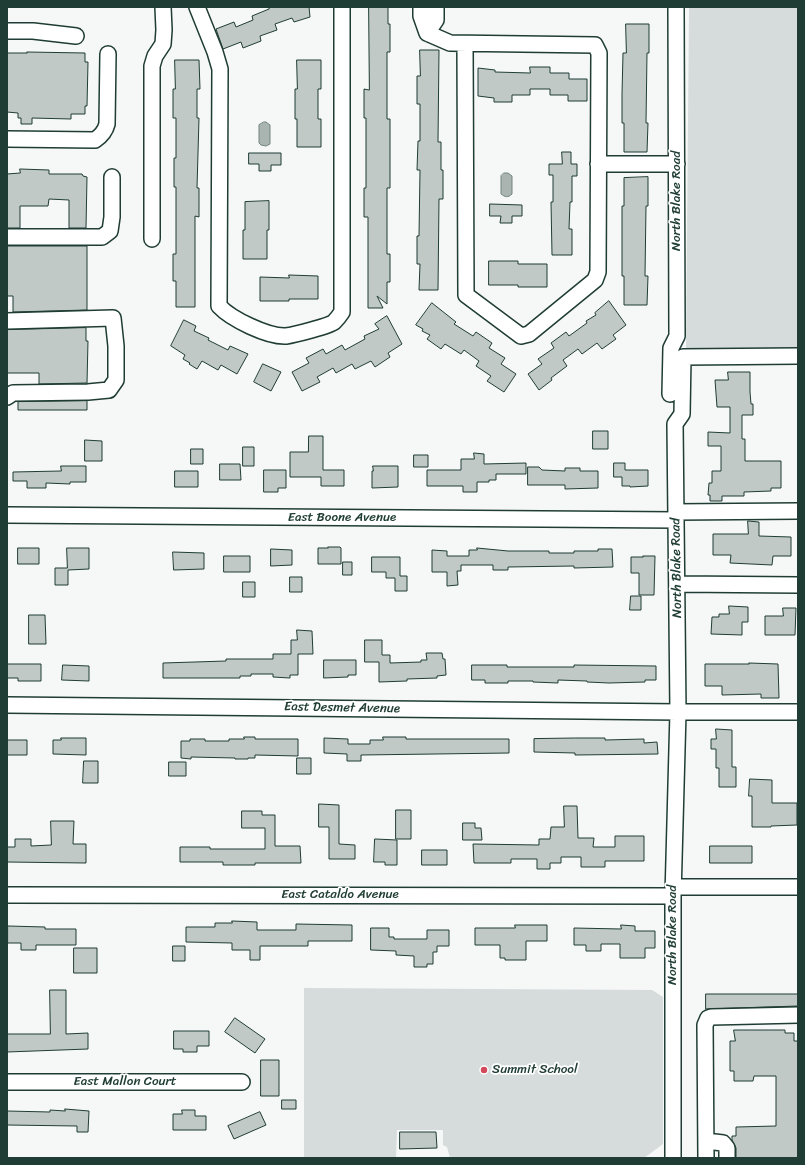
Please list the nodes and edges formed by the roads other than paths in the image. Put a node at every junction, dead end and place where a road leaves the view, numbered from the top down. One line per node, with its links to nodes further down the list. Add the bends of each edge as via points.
1 (163, 7): 17 (street, via 162,44 152,66)
2 (197, 7): 3 (street, via 220,68 219,306 225,312 259,330 286,336 333,323 342,312)
3 (342, 7)
4 (421, 7): 8 (street, via 420,16)
5 (436, 7): 8 (street, via 436,20)
6 (676, 7): 14 (street, North Blake Road)
7 (7, 31): 9 (street)
8 (427, 33): 10 (street, via 450,43)
9 (76, 36)
10 (465, 44): 13 (street, via 595,45 599,54); 13 (street, via 466,294 521,336 529,334 595,280 598,272)
11 (108, 54): 12 (street, via 107,124 100,137 95,140)
12 (7, 139)
13 (598, 164): 14 (street)
14 (677, 164): 20 (street, North Blake Road, via 677,336 671,348)
15 (112, 177): 16 (street, via 110,231 102,236)
16 (7, 237)
17 (152, 239)
18 (7, 321): 21 (street, via 113,318 116,346 116,380 109,390 13,393)
19 (798, 356): 24 (street, North Blake Road, via 683,357 682,414 675,424)
20 (670, 394)
21 (7, 397)
22 (798, 511): 24 (street, East Boone Avenue)
23 (7, 515): 24 (street, East Boone Avenue)
24 (676, 516): 25 (street, North Blake Road)
25 (677, 584): 26 (street); 28 (street, North Blake Road)
26 (798, 586)
27 (7, 705): 28 (street, East Desmet Avenue)
28 (678, 712): 29 (street); 31 (street, North Blake Road)
29 (798, 712)
30 (798, 887): 31 (street, East Cataldo Avenue)
31 (673, 891): 32 (street, East Cataldo Avenue); 37 (street, North Blake Road)
32 (7, 895)
33 (798, 1015): 36 (street, via 708,1018 705,1025)
34 (7, 1082): 35 (street, East Mallon Court)
35 (242, 1082)
36 (706, 1141): 38 (street); 39 (street, via 723,1143)
37 (673, 1158)
38 (706, 1158)
39 (727, 1158)

